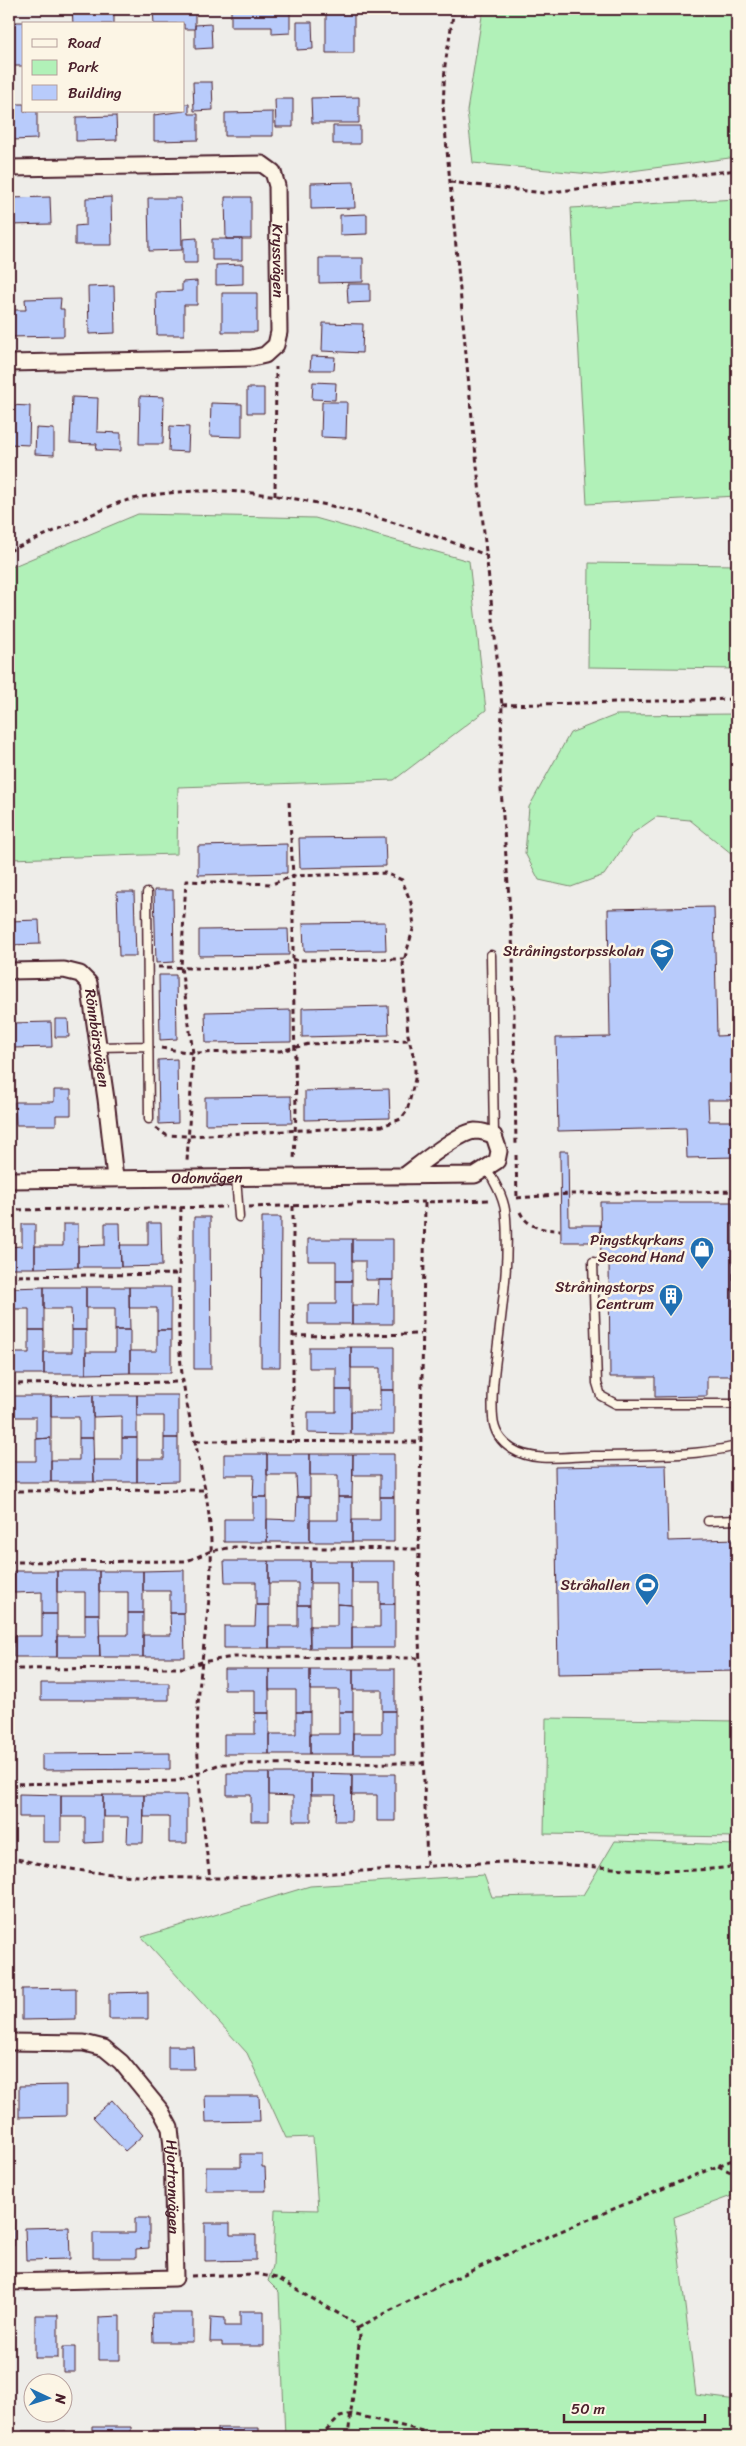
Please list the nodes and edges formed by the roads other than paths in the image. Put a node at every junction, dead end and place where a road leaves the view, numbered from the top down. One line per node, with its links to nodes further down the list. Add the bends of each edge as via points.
1 (9, 168): 2 (street, Kryssvägen, via 262,164 273,172 277,186 279,332 276,345 265,355 252,358)
2 (9, 362)
3 (147, 893): 6 (lane)
4 (491, 954): 9 (lane)
5 (9, 971): 7 (street, Rönnbärsvägen, via 64,970 80,974 89,983)
6 (148, 1046): 7 (lane); 8 (lane)
7 (99, 1047): 13 (street, Rönnbärsvägen)
8 (149, 1119)
9 (494, 1136): 10 (street, via 499,1151 497,1161); 11 (street, via 473,1131)
10 (487, 1170): 11 (street, Odonvägen, via 475,1175); 18 (lane, via 500,1191 506,1217 502,1312 494,1381 493,1419 499,1437 512,1449 527,1456 553,1457 648,1455 723,1450)
11 (404, 1176): 12 (street, Odonvägen)
12 (236, 1177): 13 (street, Odonvägen); 15 (lane)
13 (115, 1178): 14 (street, Odonvägen)
14 (9, 1180)
15 (239, 1217)
16 (593, 1262): 17 (lane, via 597,1383 601,1396 616,1404)
17 (737, 1404)
18 (737, 1446)
19 (737, 1520): 20 (lane)
20 (708, 1521)
21 (9, 2042): 22 (street, Hjortronvägen, via 84,2043 104,2048 121,2062 161,2111 170,2128 172,2146 175,2278)
22 (9, 2282)

